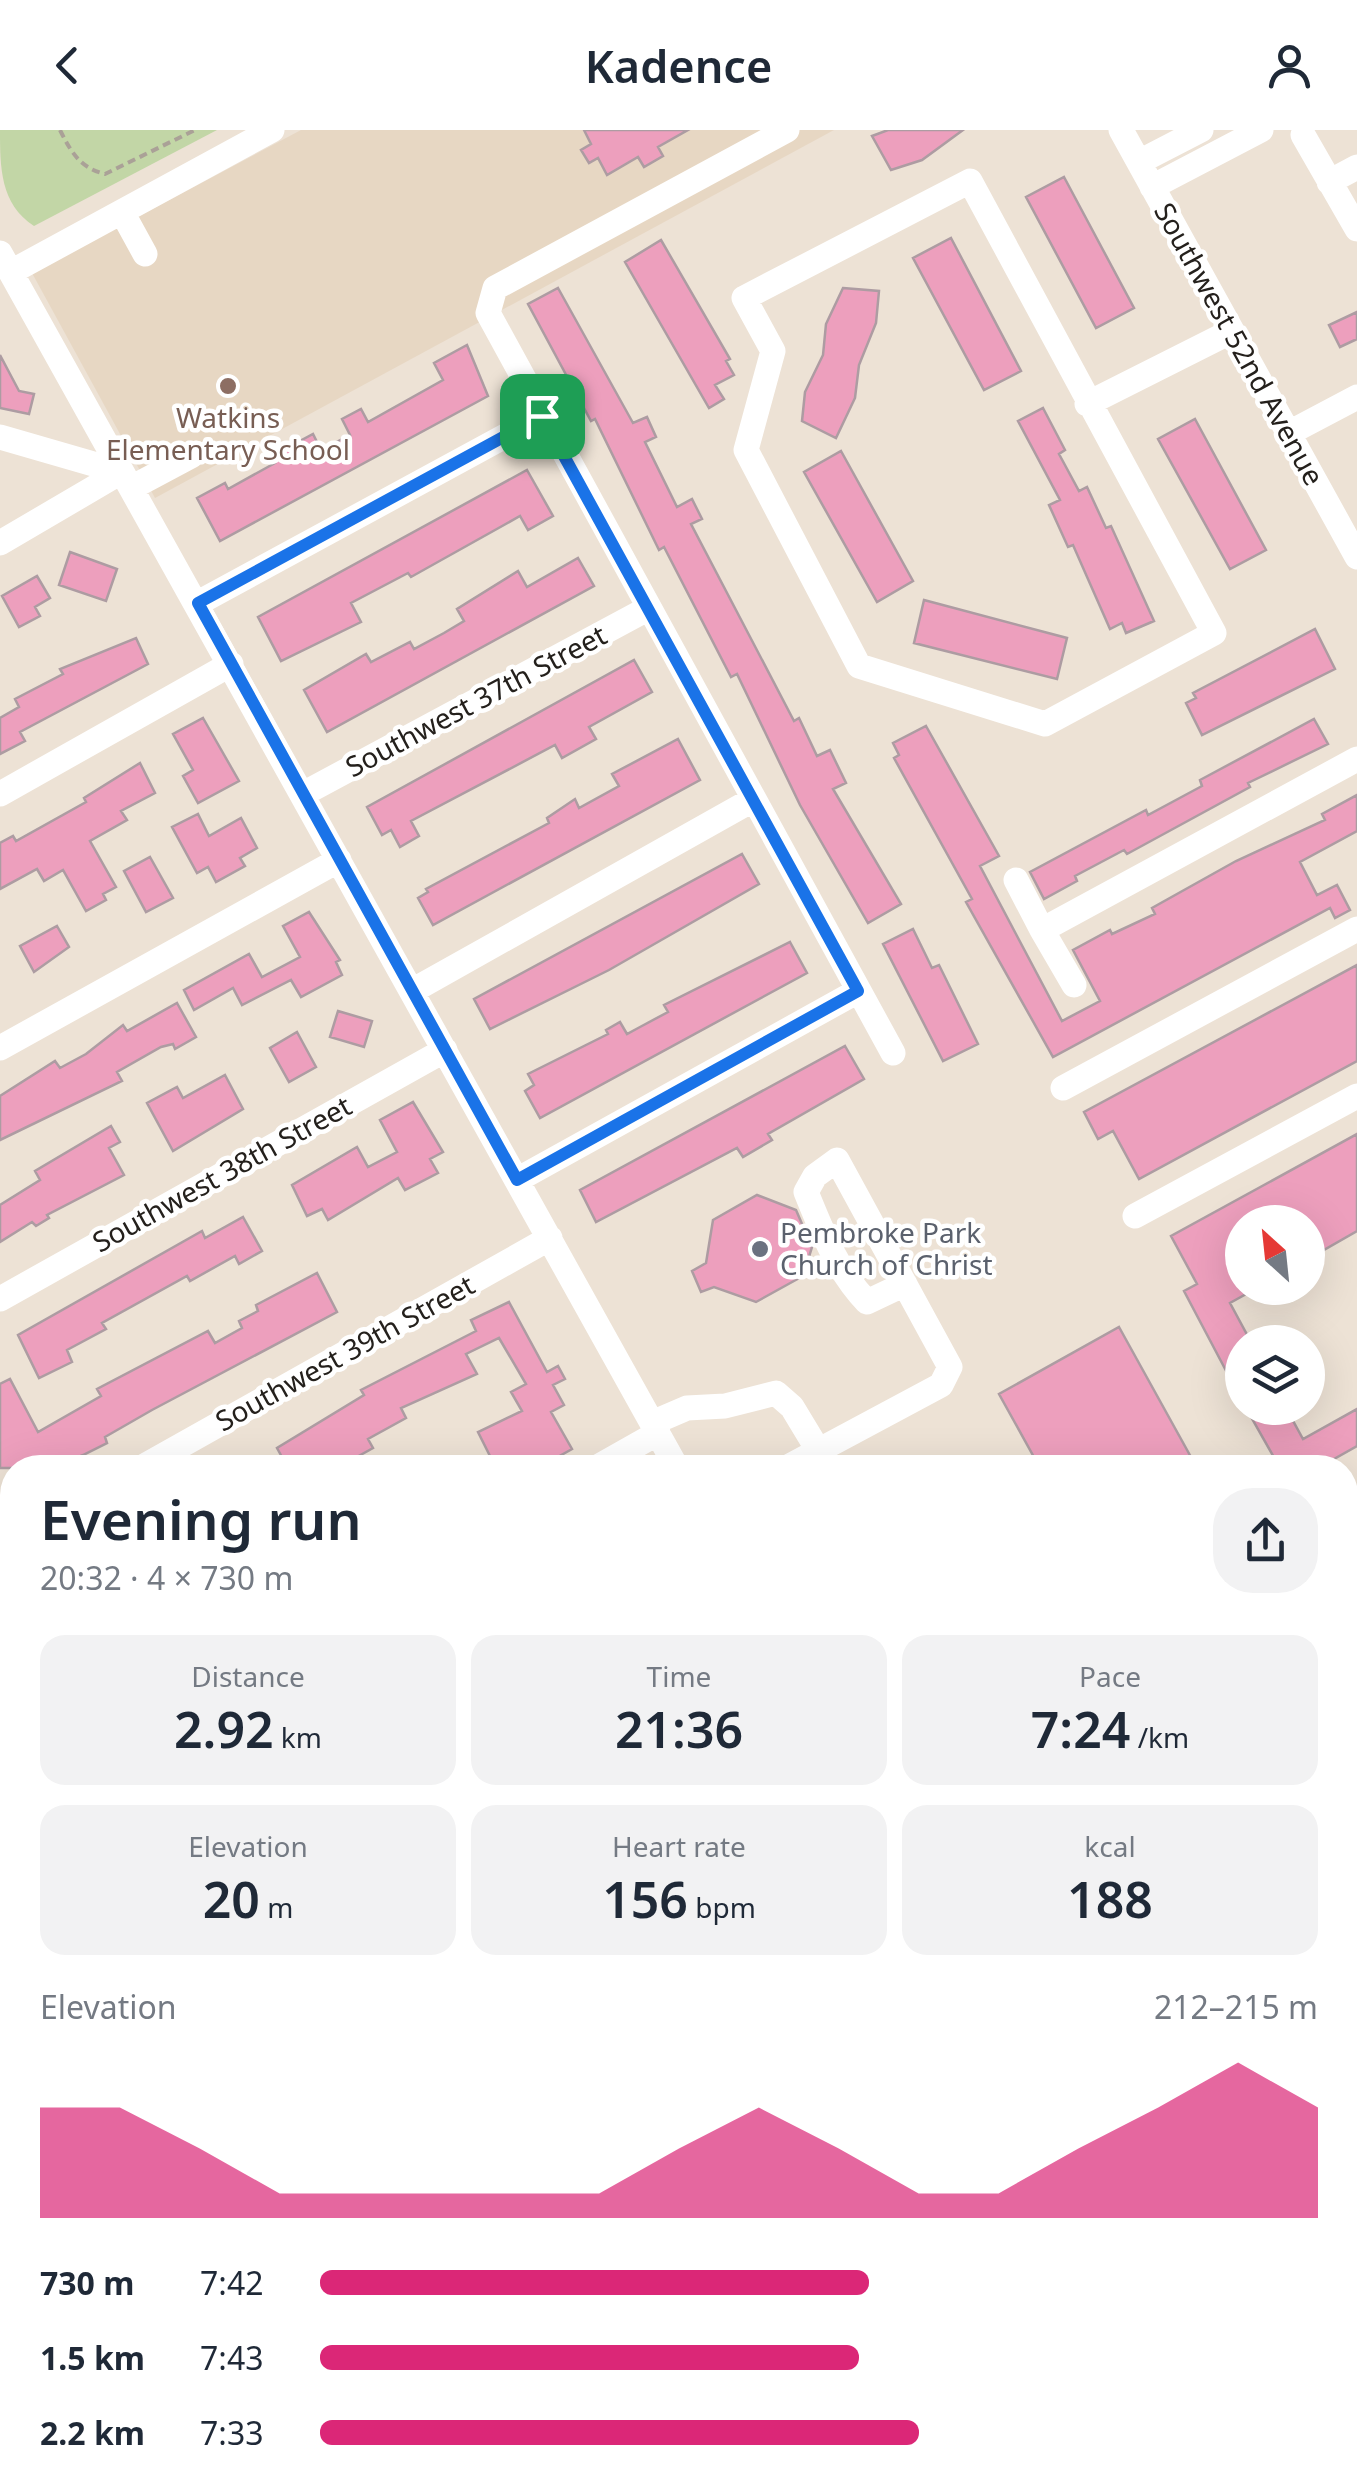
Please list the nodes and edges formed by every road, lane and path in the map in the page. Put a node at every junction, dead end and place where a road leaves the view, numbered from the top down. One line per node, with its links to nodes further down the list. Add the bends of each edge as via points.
1 (60, 130): 2 (path, via 74,156 105,174)
2 (195, 130)
3 (272, 130): 13 (street)
4 (787, 130): 20 (street, via 495,288 488,313)
5 (1120, 130): 9 (street, Southwest 52nd Avenue)
6 (1201, 130): 9 (street)
7 (1264, 130): 8 (street, via 1287,139); 12 (street)
8 (1307, 133): 11 (street)
9 (1138, 162): 12 (street, Southwest 52nd Avenue)
10 (1357, 166): 11 (street)
11 (1329, 182): 14 (street)
12 (1152, 188): 17 (street, Southwest 52nd Avenue)
13 (122, 212): 15 (street); 16 (street)
14 (1357, 229)
15 (145, 254)
16 (5, 263): 24 (street)
17 (1232, 331): 19 (street); 21 (street, Southwest 52nd Avenue)
18 (1357, 397): 21 (street)
19 (1086, 404): 19 (street, via 970,180 744,298 773,351 746,450 859,666 1046,724 1214,634)
20 (542, 416): 27 (street); 28 (street)
21 (1288, 433): 26 (street, Southwest 52nd Avenue)
22 (0, 437): 24 (street)
23 (191, 456): 24 (street)
24 (126, 480): 25 (street); 27 (street)
25 (0, 542)
26 (1357, 557)
27 (198, 603): 29 (street)
28 (649, 608): 32 (street, Southwest 37th Street); 33 (street)
29 (232, 664): 31 (street); 32 (street)
30 (1357, 759): 37 (street)
31 (0, 794)
32 (303, 794): 34 (street)
33 (754, 799): 39 (street); 40 (street)
34 (339, 860): 39 (street); 41 (street)
35 (1016, 880): 37 (street)
36 (1357, 929): 44 (street)
37 (1042, 930): 38 (street)
38 (1074, 986)
39 (412, 991): 42 (street)
40 (858, 991): 43 (street); 46 (street)
41 (0, 1048)
42 (445, 1050): 46 (street); 50 (street, Southwest 38th Street)
43 (892, 1053)
44 (1063, 1088)
45 (1357, 1096): 47 (street)
46 (517, 1180): 48 (street)
47 (1134, 1216)
48 (550, 1238): 51 (street); 53 (street, Southwest 39th Street)
49 (905, 1284): 49 (street, via 890,1256 837,1160 806,1192 850,1285 867,1302); 52 (street, via 950,1367 941,1385)
50 (0, 1298)
51 (655, 1428): 52 (street, via 687,1408 724,1406 770,1392 788,1401); 54 (street); 55 (street)
52 (818, 1450): 56 (street)
53 (163, 1455)
54 (615, 1455)
55 (670, 1455)
56 (809, 1455)

